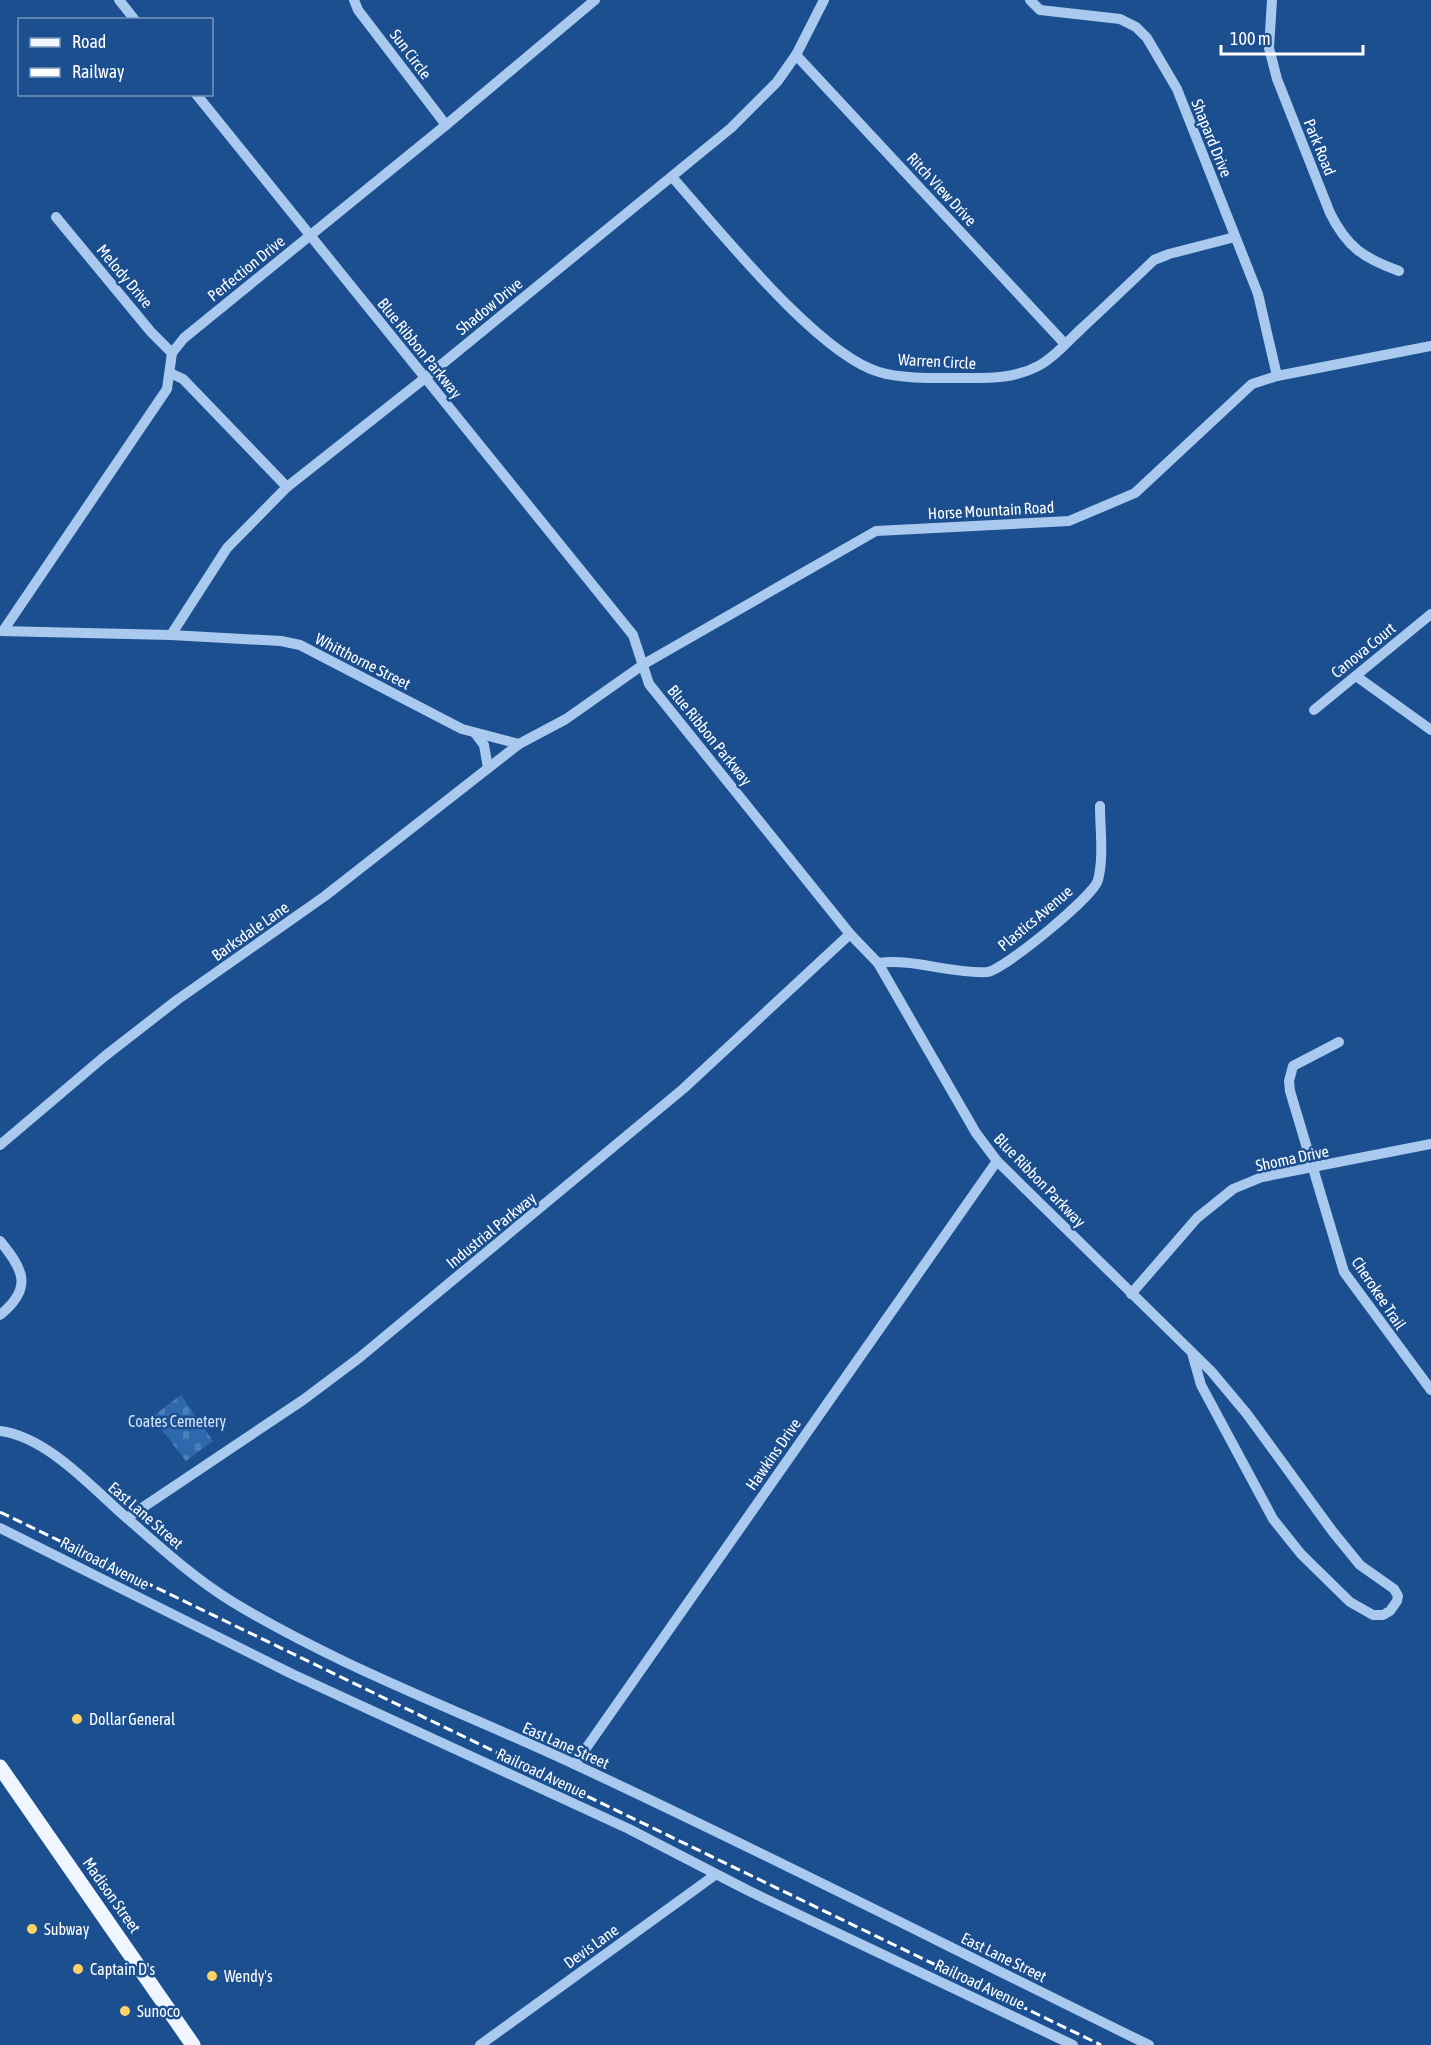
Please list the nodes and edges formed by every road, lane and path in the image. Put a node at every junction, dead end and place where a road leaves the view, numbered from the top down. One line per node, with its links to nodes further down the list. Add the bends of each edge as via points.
1 (119, 0): 7 (street)
2 (354, 0): 10 (street, Sun Circle)
3 (595, 0): 10 (street, Perfection Drive)
4 (824, 0): 8 (street, Shadow Drive)
5 (1030, 0): 14 (street, Shapard Drive, via 1040,10 1120,19 1147,38 1177,89)
6 (1272, 0): 15 (street, Park Road, via 1269,48 1277,79 1330,213 1356,250)
7 (133, 18)
8 (796, 55): 11 (street, Shadow Drive, via 777,82 731,128); 16 (street, Ritch View Drive)
9 (198, 96): 13 (street, Blue Ribbon Parkway)
10 (446, 125): 13 (street, Perfection Drive)
11 (672, 177): 16 (street, Warren Circle, via 806,321 838,351 880,373 1004,378 1027,372); 21 (street, Shadow Drive)
12 (56, 217): 18 (street, Melody Drive)
13 (310, 236): 18 (street, Perfection Drive, via 184,338); 21 (street, Blue Ribbon Parkway)
14 (1235, 237): 16 (street, Warren Circle, via 1154,260); 20 (street, Shapard Drive, via 1258,294)
15 (1399, 271)
16 (1065, 344)
17 (1431, 346): 20 (street, Horse Mountain Road)
18 (172, 353): 19 (street)
19 (170, 373): 22 (street, via 183,379); 24 (street, via 167,389)
20 (1276, 376): 26 (street, Horse Mountain Road, via 1252,384 1135,493 1069,521 876,531)
21 (425, 378): 22 (street, Shadow Drive); 26 (street, Blue Ribbon Parkway, via 633,635)
22 (287, 487): 25 (street, Shadow Drive, via 227,548)
23 (1431, 614): 27 (street, Canova Court)
24 (2, 631): 25 (street, Whitthorne Street)
25 (171, 635): 30 (street, Whitthorne Street, via 300,645)
26 (644, 664): 31 (street, via 566,719); 34 (street, Blue Ribbon Parkway, via 649,684)
27 (1356, 676): 28 (street, Canova Court); 29 (street)
28 (1314, 710)
29 (1431, 730)
30 (475, 733): 31 (street, Whitthorne Street); 32 (street, via 484,745)
31 (519, 744): 32 (street, Barksdale Lane)
32 (488, 768): 38 (street, Barksdale Lane, via 325,896 177,1000)
33 (1101, 806): 35 (street, Plastics Avenue, via 1095,886 1002,966 989,972 893,961)
34 (850, 934): 35 (street, Blue Ribbon Parkway); 47 (street, Industrial Parkway, via 683,1089 359,1358)
35 (878, 963): 39 (street, Blue Ribbon Parkway, via 976,1133)
36 (1340, 1042): 40 (street, Cherokee Trail, via 1300,1061 1291,1070 1290,1091)
37 (1431, 1144): 40 (street, Shoma Drive)
38 (0, 1145)
39 (997, 1161): 42 (street, Blue Ribbon Parkway); 49 (street, Hawkins Drive)
40 (1313, 1168): 42 (street, Shoma Drive, via 1262,1177 1233,1189 1197,1218); 45 (street, Cherokee Trail, via 1344,1272)
41 (0, 1241): 43 (street, via 17,1262 23,1286 20,1296)
42 (1131, 1294): 44 (street, Blue Ribbon Parkway)
43 (0, 1315)
44 (1192, 1353): 44 (street, Blue Ribbon Parkway, via 1201,1385 1273,1519 1301,1554 1350,1602 1373,1615 1390,1611 1397,1602 1394,1589 1360,1564 1247,1414)
45 (1431, 1389)
46 (0, 1431): 47 (street, East Lane Street, via 58,1457)
47 (127, 1518): 49 (street, East Lane Street, via 176,1562 230,1600 291,1635)
48 (0, 1528): 51 (street, Railroad Avenue, via 292,1674 629,1829)
49 (575, 1764): 55 (street, East Lane Street)
50 (0, 1767): 52 (main road, Madison Street)
51 (711, 1872): 53 (street, Devis Lane, via 715,1875); 54 (street, Railroad Avenue)
52 (194, 2045)
53 (480, 2045)
54 (1072, 2045)
55 (1149, 2045)

